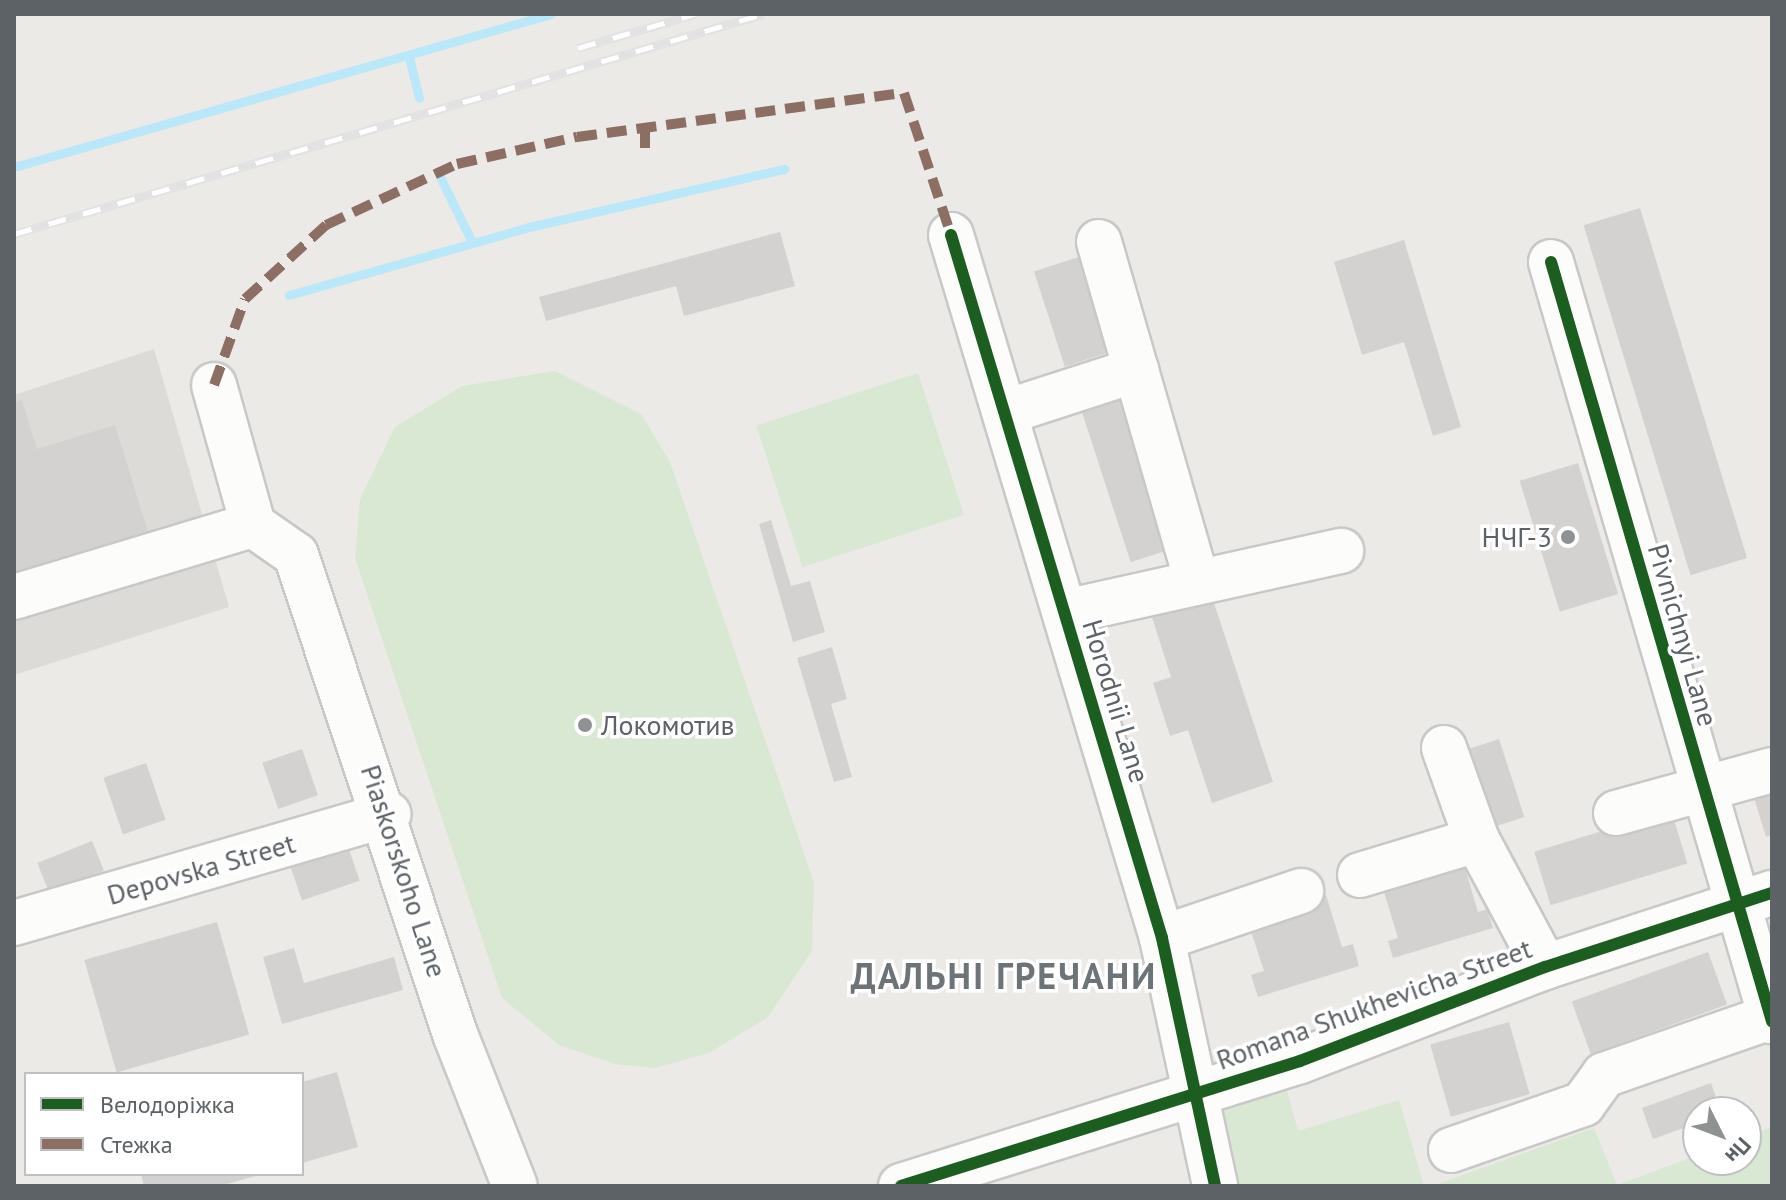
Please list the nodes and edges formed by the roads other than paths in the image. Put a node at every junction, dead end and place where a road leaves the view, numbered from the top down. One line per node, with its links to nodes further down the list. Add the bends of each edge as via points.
1 (951, 235): 6 (street, Horodnii Lane)
2 (1099, 242): 4 (street)
3 (1551, 262): 14 (street, Pivnichnyi Lane)
4 (1136, 370): 6 (street); 9 (street)
5 (214, 385): 7 (street)
6 (1006, 412): 11 (street, Horodnii Lane)
7 (253, 525): 10 (street); 16 (street, Piaskorskoho Lane, via 296,555)
8 (1341, 551): 9 (street)
9 (1197, 581): 11 (street)
10 (14, 597)
11 (1065, 612): 22 (street, Horodnii Lane)
12 (1444, 748): 17 (street)
13 (1772, 770): 14 (street)
14 (1702, 789): 15 (street); 20 (street, Pivnichnyi Lane)
15 (1616, 813)
16 (388, 814): 21 (street, Depovska Street); 27 (street, Piaskorskoho Lane, via 455,1034)
17 (1477, 840): 18 (street); 23 (street)
18 (1360, 875)
19 (1301, 891): 22 (street)
20 (1755, 898): 23 (street, Romana Shukhevicha Street); 24 (street, Pivnichnyi Lane)
21 (14, 923)
22 (1162, 938): 25 (street, Horodnii Lane)
23 (1545, 967): 25 (street, Romana Shukhevicha Street)
24 (1771, 1019): 26 (street, via 1604,1075 1583,1104)
25 (1192, 1095): 28 (street, Romana Shukhevicha Street); 29 (street, Horodnii Lane)
26 (1451, 1150)
27 (515, 1186)
28 (901, 1186)
29 (1215, 1186)

